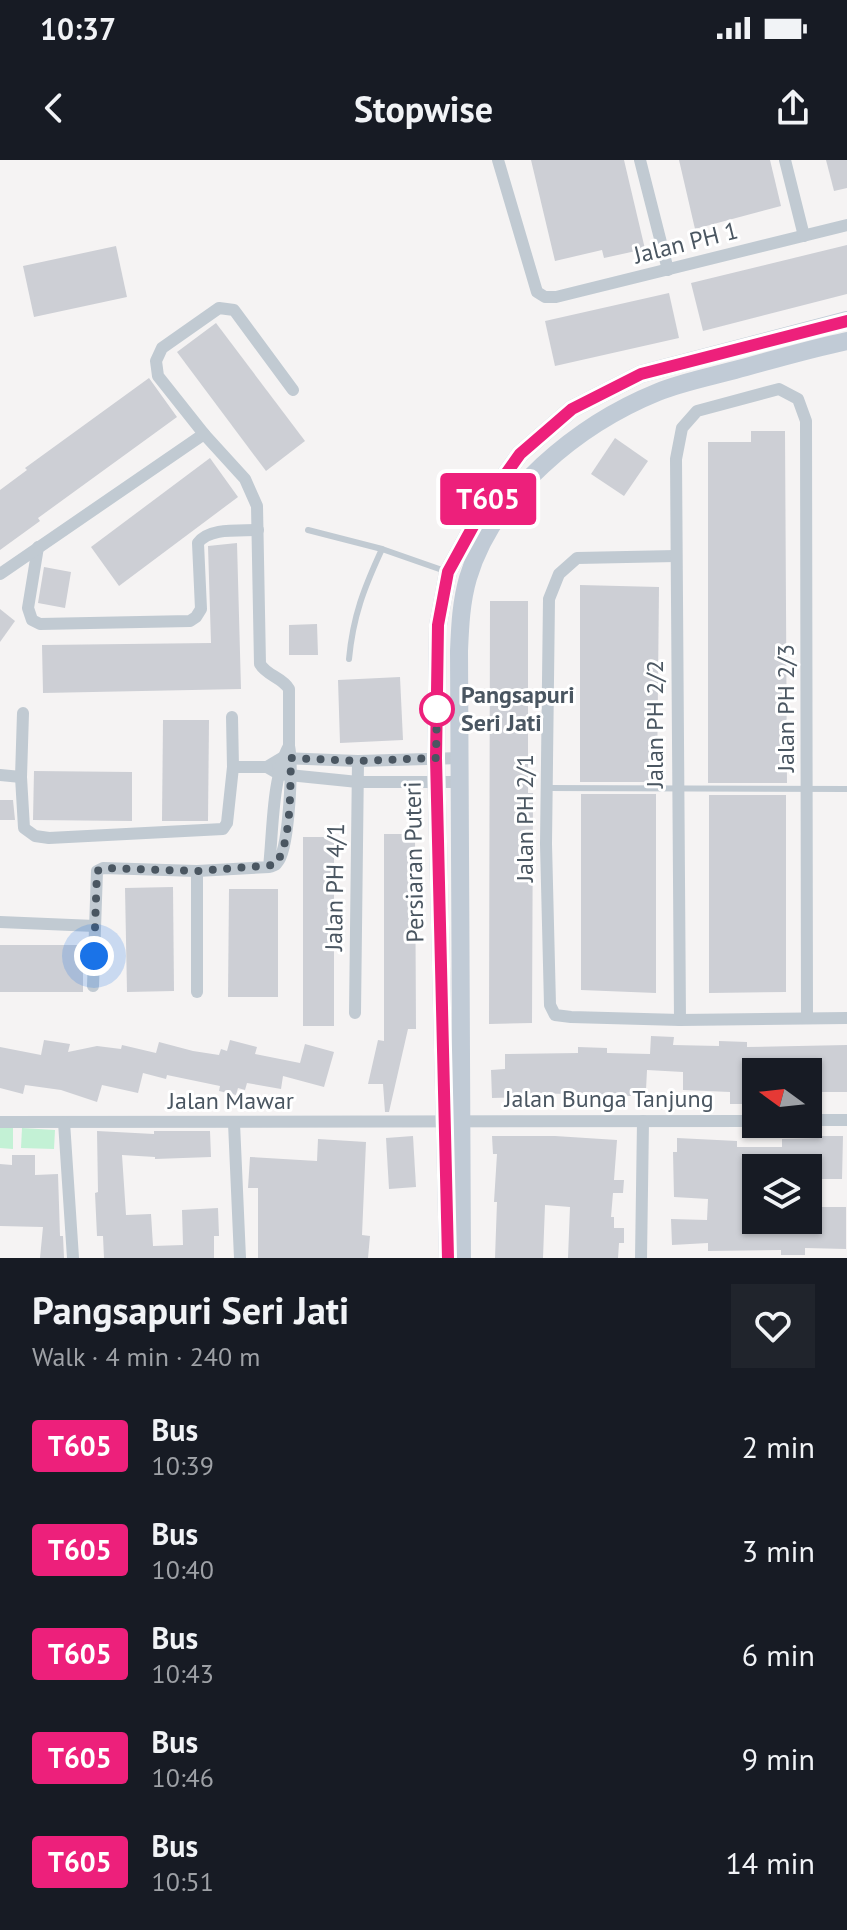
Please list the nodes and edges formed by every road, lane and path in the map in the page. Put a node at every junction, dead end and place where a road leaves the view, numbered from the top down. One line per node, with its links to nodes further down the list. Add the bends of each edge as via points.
1 (498, 160): 6 (street, Jalan PH 1, via 537,292 556,297)
2 (640, 160): 6 (street)
3 (785, 160): 5 (street)
4 (847, 225): 5 (street, Jalan PH 1)
5 (804, 236): 6 (street, Jalan PH 1)
6 (668, 270)
7 (847, 320): 17 (main road, Persiaran Puteri, via 641,374 572,409 520,454)
8 (847, 341): 19 (main road, Persiaran Puteri, via 674,387 608,417 552,454 507,504)
9 (293, 390): 11 (street, via 234,310 219,308 162,348 156,361 158,376)
10 (682, 428): 16 (street, Jalan PH 2/2, via 676,459); 37 (street, Jalan PH 2/3, via 697,411 779,389 798,399 806,421)
11 (204, 434): 12 (street, via 245,479 257,506); 14 (street)
12 (258, 530): 14 (street, via 201,538 201,609 190,621 40,624 28,608); 23 (street, via 260,664 289,689)
13 (308, 530): 15 (lane)
14 (38, 547): 18 (street)
15 (382, 549): 17 (lane); 20 (lane, via 352,624)
16 (676, 556): 35 (street, Jalan PH 2/1, via 577,558 559,574 549,599); 36 (street, Jalan PH 2/2)
17 (448, 572): 19 (lane); 24 (main road, Persiaran Puteri, via 438,625)
18 (0, 574)
19 (468, 578): 25 (main road, Persiaran Puteri, via 460,620)
20 (349, 659)
21 (23, 713): 31 (street)
22 (232, 717): 27 (street)
23 (287, 754): 26 (street); 28 (street); 30 (street)
24 (436, 758): 25 (street); 26 (street); 34 (main road, Persiaran Puteri)
25 (461, 758): 33 (main road, Persiaran Puteri)
26 (358, 761): 32 (street, Jalan PH 4/1)
27 (233, 767): 28 (street); 31 (street, via 223,829 97,836 49,838 24,828)
28 (267, 767): 30 (street)
29 (0, 775): 31 (street)
30 (285, 775): 32 (street); 39 (street, via 284,849 275,865)
31 (21, 777)
32 (358, 782): 34 (street); 44 (street, Jalan PH 4/1)
33 (461, 782): 34 (street); 50 (main road, Persiaran Puteri)
34 (436, 784): 50 (main road, Persiaran Puteri)
35 (547, 788): 36 (lane); 47 (street, Jalan PH 2/1, via 550,1005 555,1015)
36 (678, 788): 37 (lane); 47 (street, Jalan PH 2/2)
37 (808, 789): 38 (lane); 45 (street, Jalan PH 2/3)
38 (847, 789)
39 (197, 871): 41 (street, via 97,871); 43 (street)
40 (0, 922): 41 (street)
41 (95, 926): 42 (street)
42 (93, 986)
43 (197, 992)
44 (355, 1013)
45 (807, 1018): 46 (street); 47 (street)
46 (847, 1018)
47 (680, 1020)
48 (822, 1120): 49 (street)
49 (847, 1120)
50 (453, 1121): 51 (street, Jalan Bunga Tanjung); 55 (street, Jalan Mawar); 58 (main road); 59 (main road)
51 (643, 1121): 52 (street, Jalan Bunga Tanjung); 60 (street)
52 (742, 1121)
53 (0, 1122): 54 (street, Jalan Mawar)
54 (64, 1122): 55 (street, Jalan Mawar); 56 (street)
55 (234, 1123): 57 (street)
56 (73, 1258)
57 (240, 1258)
58 (448, 1258)
59 (462, 1258)
60 (641, 1258)

